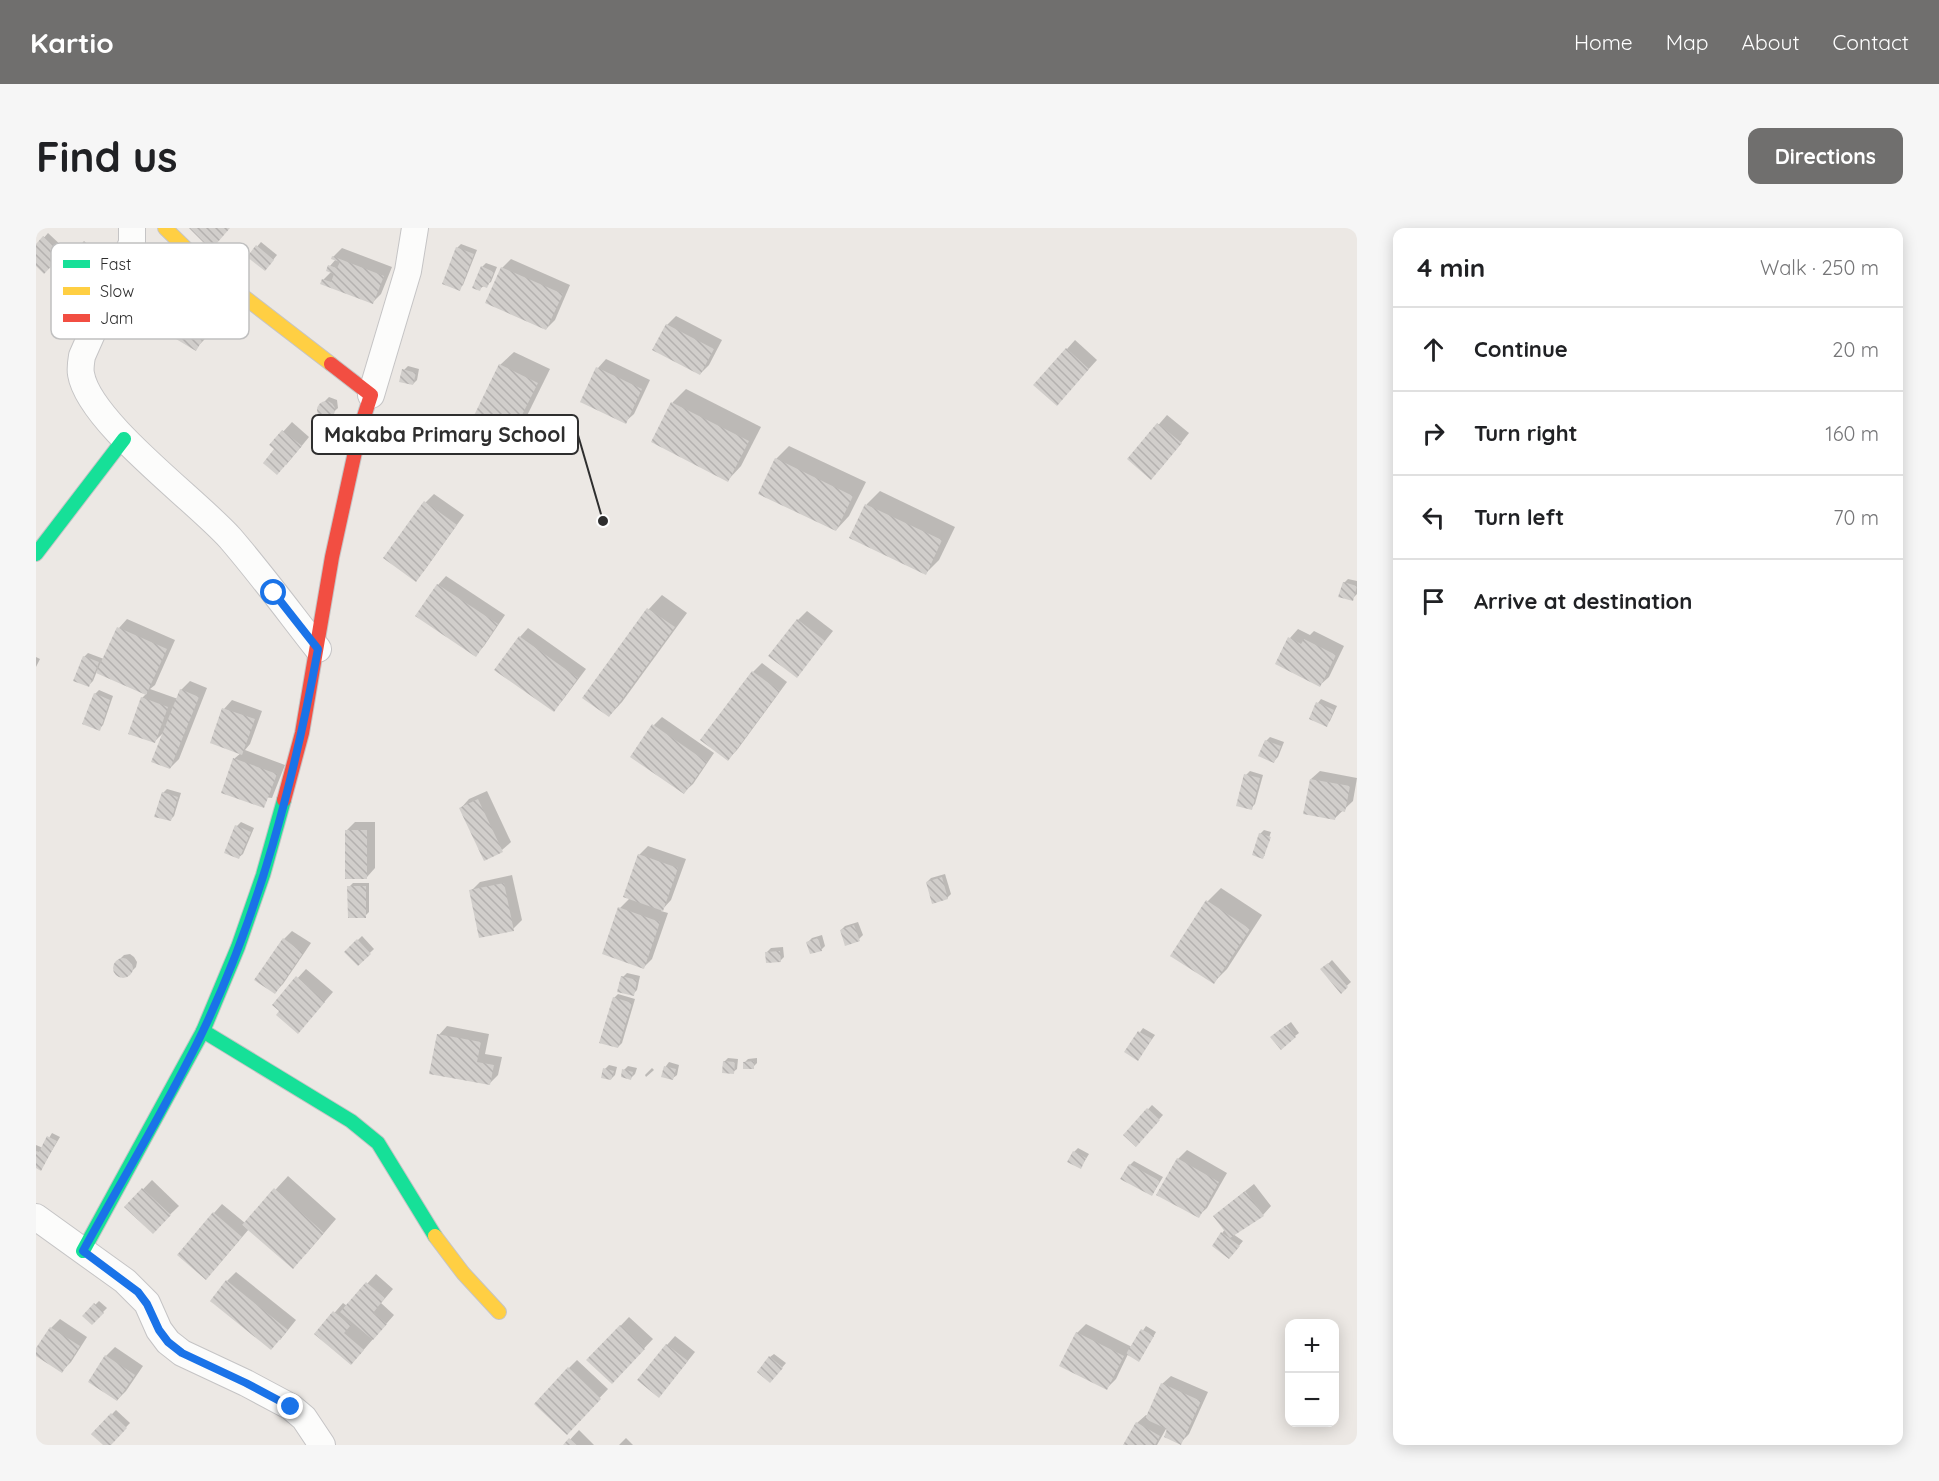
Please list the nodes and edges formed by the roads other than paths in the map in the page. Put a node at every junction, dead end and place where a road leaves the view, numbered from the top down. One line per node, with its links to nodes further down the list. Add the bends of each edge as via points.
1 (165, 228): 3 (street)
2 (415, 228): 6 (street, via 408,271)
3 (180, 243)
4 (249, 300): 6 (street)
5 (90, 339): 7 (street, via 80,374 89,395)
6 (371, 394): 9 (street, via 332,557)
7 (124, 439): 8 (street); 9 (street, via 229,537)
8 (36, 554)
9 (318, 649): 10 (street, via 302,733 263,875)
10 (203, 1031): 12 (street); 13 (street, via 372,1137 435,1236)
11 (36, 1217): 12 (street)
12 (83, 1251): 14 (street, via 138,1292 168,1342 182,1353 291,1407 304,1418)
13 (499, 1312)
14 (322, 1445)

